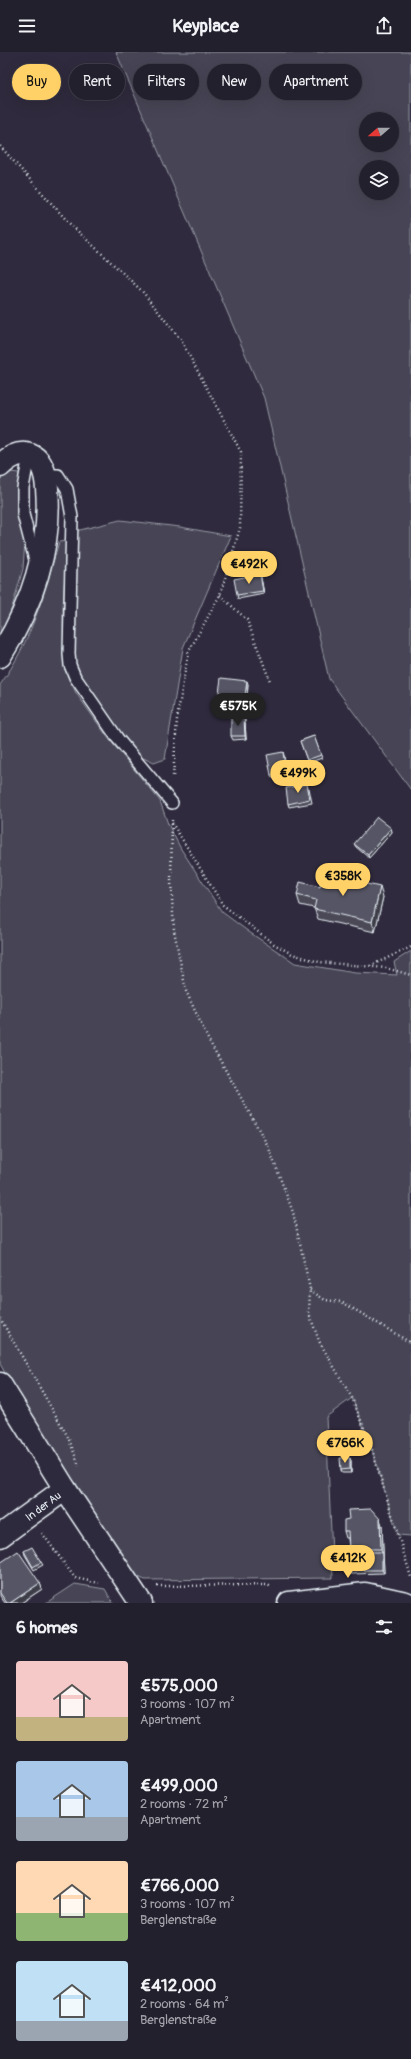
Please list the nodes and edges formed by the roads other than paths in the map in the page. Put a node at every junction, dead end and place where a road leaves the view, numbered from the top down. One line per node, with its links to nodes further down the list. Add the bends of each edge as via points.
1 (30, 455): 2 (street, via 15,455); 3 (street, via 40,464); 4 (lane, via 23,488 23,514)
2 (0, 466)
3 (46, 475): 4 (street, via 47,530); 6 (lane, via 58,475 67,489 72,517 69,654 74,677 118,739)
4 (38, 569): 5 (street, via 27,604 12,638)
5 (0, 656)
6 (172, 803)
7 (0, 1384): 8 (street)
8 (65, 1489): 9 (street, In der Au); 10 (street)
9 (0, 1536)
10 (141, 1603)
11 (289, 1603): 12 (street, via 365,1594)
12 (406, 1603)

